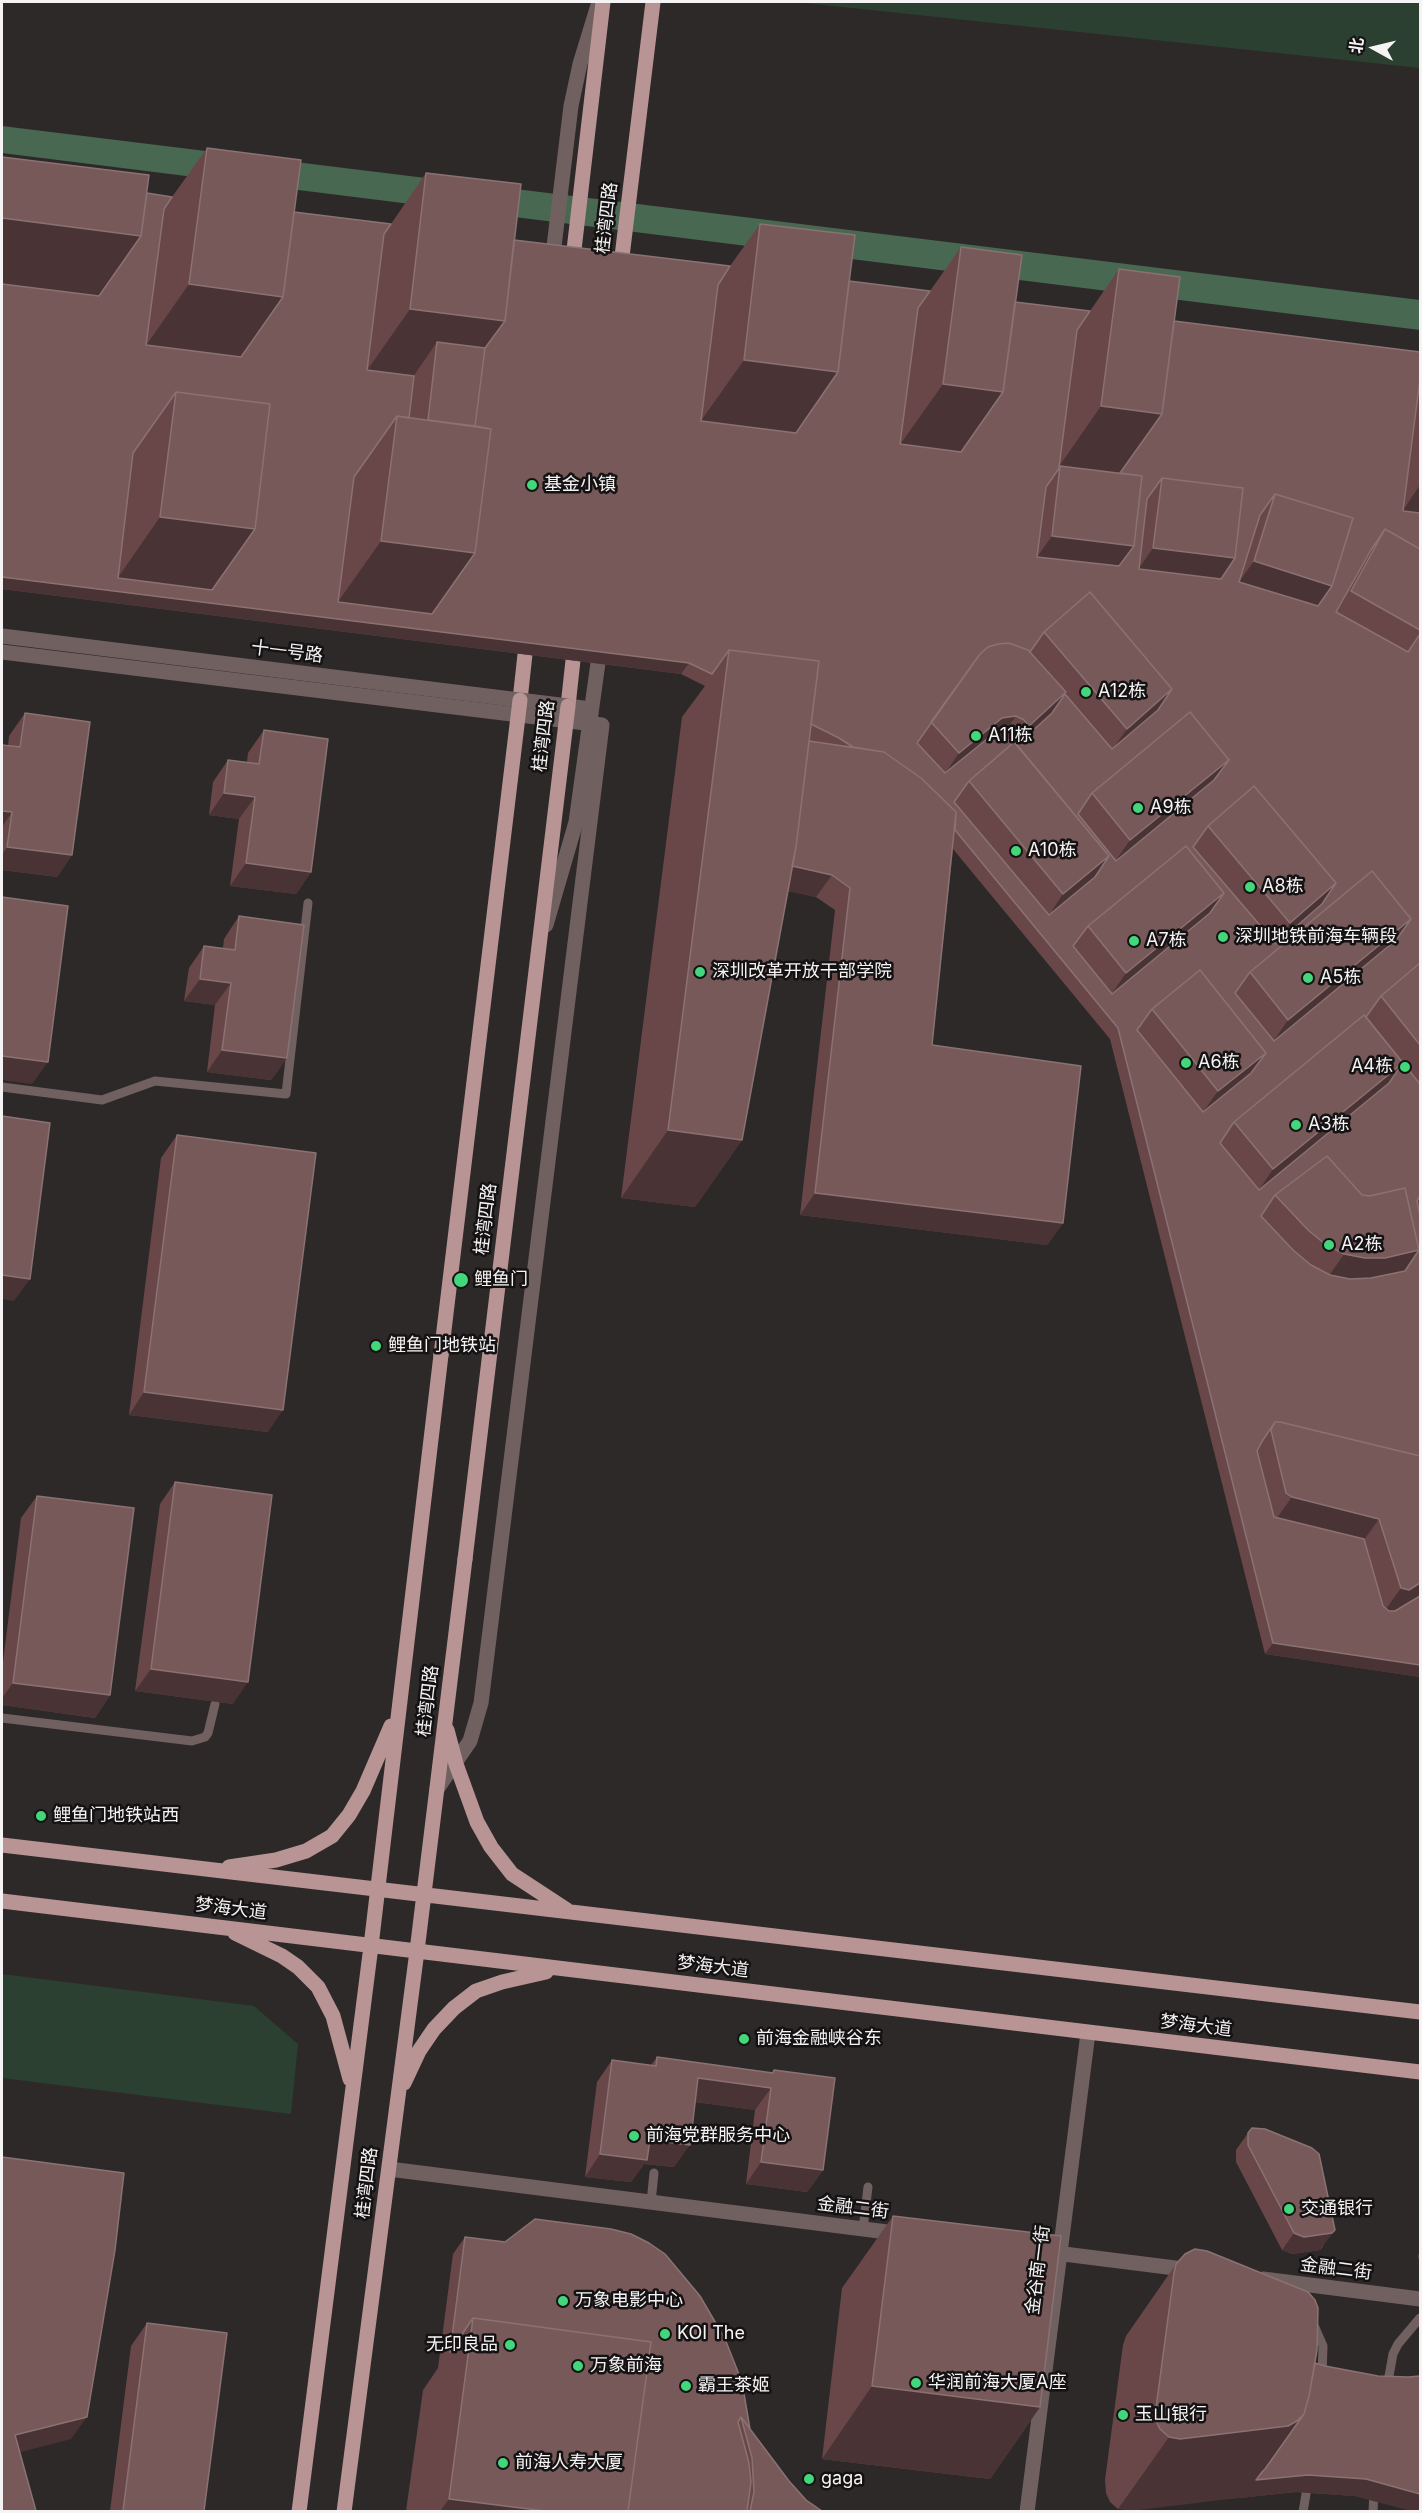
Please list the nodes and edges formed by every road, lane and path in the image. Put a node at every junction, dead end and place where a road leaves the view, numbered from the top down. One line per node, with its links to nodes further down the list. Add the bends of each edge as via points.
1 (601, 2): 3 (street, via 571,106); 4 (main road, 桂湾四路)
2 (653, 2): 5 (main road, 桂湾四路)
3 (550, 281)
4 (570, 283)
5 (618, 290)
6 (529, 621): 11 (main road, 桂湾四路)
7 (577, 626): 12 (main road, 桂湾四路)
8 (2, 636): 11 (street, 十一号路, bridge)
9 (2, 652): 21 (street, via 602,725 481,1703 470,1741)
10 (598, 657): 13 (street, bridge)
11 (519, 700): 12 (street, 十一号路, bridge); 18 (main road, 桂湾四路, bridge)
12 (568, 706): 13 (street, 十一号路); 15 (main road, 桂湾四路, bridge)
13 (591, 709): 15 (street, bridge, via 576,822)
14 (308, 903): 16 (lane, via 286,1094 155,1081 102,1100)
15 (538, 951): 20 (main road, 桂湾四路, bridge)
16 (2, 1087)
17 (215, 1704): 19 (lane, via 208,1733 192,1741)
18 (399, 1710): 24 (main road, via 363,1791 332,1836 306,1851 276,1860); 25 (main road, 桂湾四路)
19 (2, 1718)
20 (445, 1722): 21 (main road); 22 (main road, 桂湾四路)
21 (456, 1764): 22 (street); 28 (main road, via 477,1822 499,1859 528,1886)
22 (437, 1789): 26 (main road, 桂湾四路)
23 (2, 1845): 24 (main road, 梦海大道)
24 (211, 1870): 25 (main road, 梦海大道)
25 (378, 1890): 26 (main road, 梦海大道); 30 (main road, 桂湾四路)
26 (424, 1895): 28 (main road, 梦海大道); 31 (main road, 桂湾四路)
27 (2, 1901): 29 (main road, 梦海大道)
28 (572, 1912): 33 (main road, 梦海大道)
29 (224, 1928): 30 (main road, 梦海大道); 36 (main road, via 282,1956 318,1987 333,2016)
30 (371, 1946): 31 (main road, 梦海大道); 36 (main road, 桂湾四路)
31 (417, 1951): 32 (main road, 梦海大道); 37 (main road, 桂湾四路)
32 (565, 1969): 34 (main road, 梦海大道); 37 (main road, via 531,1974 477,1991 434,2029)
33 (1420, 2012)
34 (1088, 2033): 35 (main road, 梦海大道); 45 (street, 金谷南一街)
35 (1420, 2072)
36 (352, 2091): 55 (main road, 桂湾四路)
37 (398, 2097): 38 (main road, 桂湾四路)
38 (389, 2169): 41 (street, 金融二街); 56 (main road, 桂湾四路)
39 (654, 2173): 41 (lane)
40 (868, 2187): 42 (lane)
41 (651, 2202): 42 (street, 金融二街)
42 (863, 2229): 43 (street, 金融二街)
43 (920, 2236)
44 (1021, 2249): 45 (street)
45 (1060, 2253): 46 (street); 57 (street, 金谷南一街)
46 (1200, 2271)
47 (1247, 2277): 48 (street, 金融二街, via 1296,2287)
48 (1420, 2299)
49 (1310, 2316): 51 (lane, via 1323,2346)
50 (1420, 2318): 52 (lane, via 1393,2354)
51 (1321, 2384)
52 (1386, 2395)
53 (1310, 2470): 58 (lane)
54 (1376, 2475): 59 (lane)
55 (299, 2511)
56 (344, 2511)
57 (1027, 2511)
58 (1303, 2511)
59 (1373, 2511)

